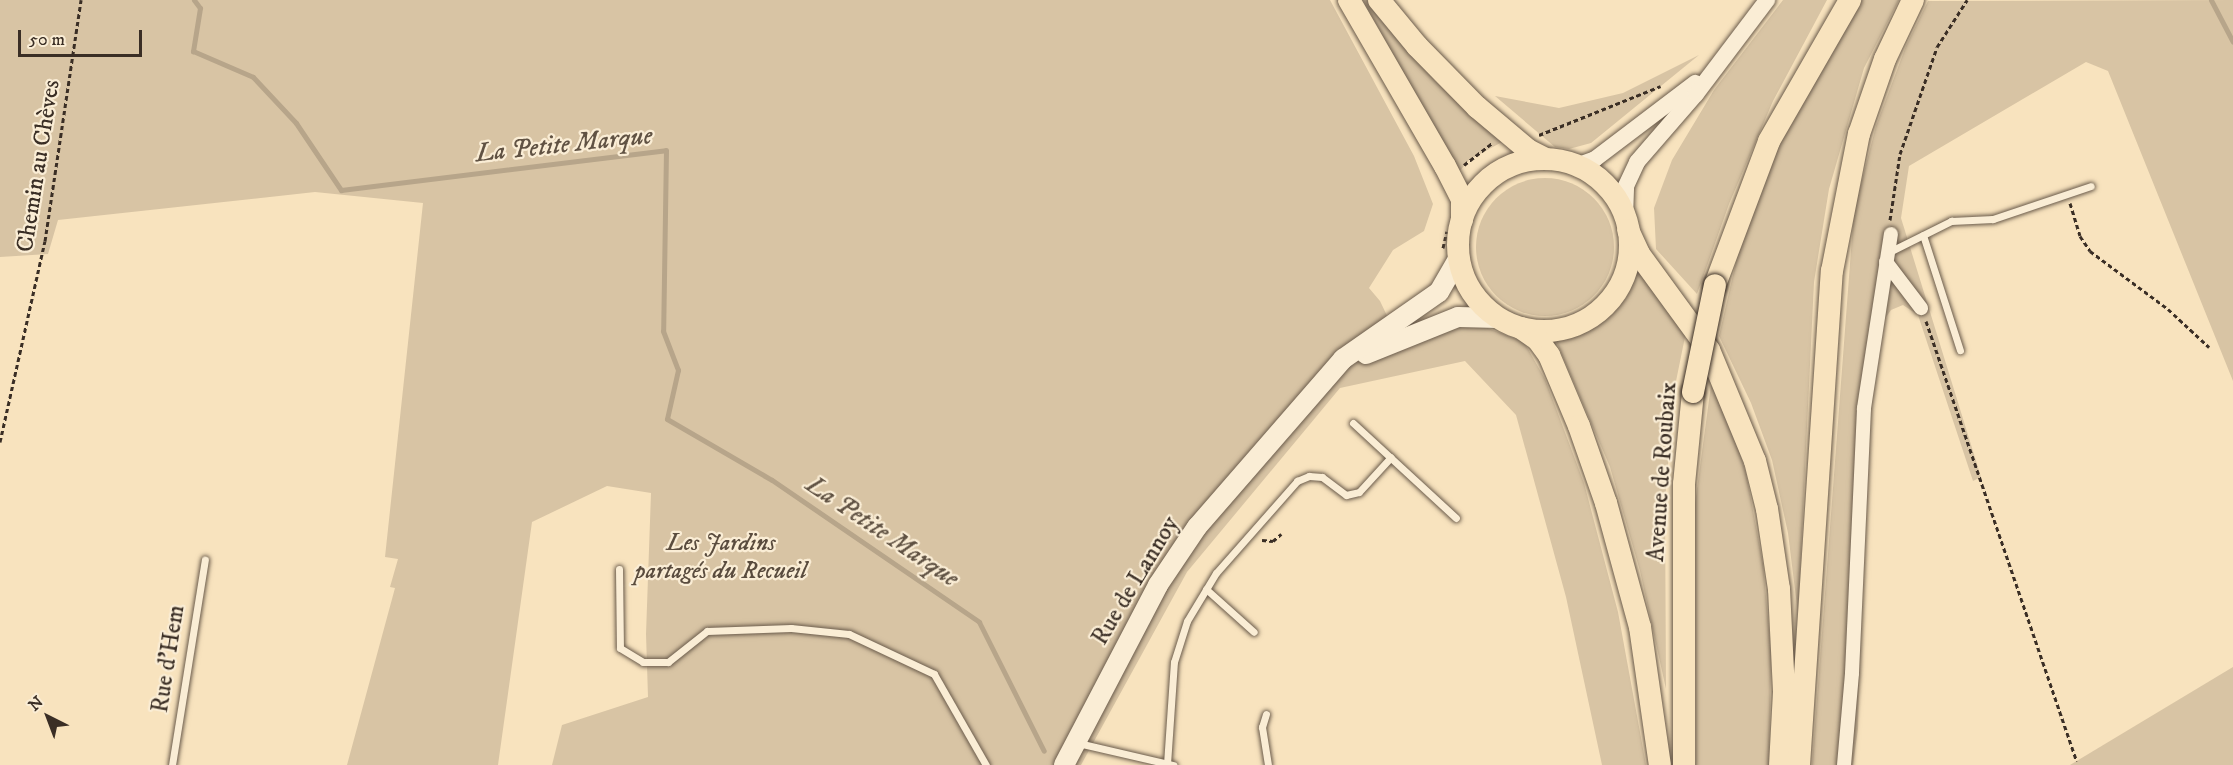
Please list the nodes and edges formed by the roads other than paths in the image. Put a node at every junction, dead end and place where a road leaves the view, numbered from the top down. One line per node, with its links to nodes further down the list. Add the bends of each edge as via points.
1 (1349, 0): 10 (highway, via 1462,199)
2 (1379, 0): 7 (highway, via 1417,46 1477,107 1522,146)
3 (1767, 0): 6 (street)
4 (1850, 0): 36 (highway, Avenue de Roubaix, bridge, via 1768,141 1715,285 1693,392 1683,495)
5 (1913, 0): 38 (highway, via 1885,59 1859,134 1832,271)
6 (1715, 64): 8 (street, via 1611,148); 11 (street, via 1696,94 1634,167 1624,196)
7 (1546, 159): 8 (highway); 10 (highway, via 1513,165 1493,176 1471,201)
8 (1576, 166): 11 (highway, via 1603,183)
9 (2091, 186): 13 (lane, via 1993,219 1951,221)
10 (1461, 221): 14 (highway)
11 (1627, 224): 18 (highway, via 1629,254 1623,278 1602,308 1564,328); 37 (highway, via 1639,254 1709,350 1755,461 1779,589 1784,692)
12 (1891, 234): 15 (street)
13 (1923, 235): 15 (lane); 19 (lane)
14 (1459, 258): 17 (highway, via 1472,292); 20 (main road, Rue de Lannoy, via 1439,292 1358,346)
15 (1887, 258): 16 (street); 39 (street, via 1864,408)
16 (1921, 308)
17 (1498, 318): 18 (highway); 20 (main road, Rue de Lannoy, via 1458,317 1415,332 1372,350)
18 (1521, 328): 35 (highway, via 1538,340 1552,363 1606,503 1640,627)
19 (1960, 350)
20 (1322, 385): 29 (main road, Rue de Lannoy, via 1180,550)
21 (1353, 423): 22 (lane)
22 (1391, 457): 23 (lane); 26 (lane, via 1359,492 1346,495 1322,477 1309,476 1297,481 1246,536)
23 (1456, 518)
24 (205, 560): 31 (lane, Rue d'Hem)
25 (619, 569): 32 (lane, via 620,648 643,662 668,662 706,631 791,628 849,634 934,674)
26 (1206, 589): 27 (lane); 30 (lane, via 1187,621 1174,662)
27 (1254, 632)
28 (1266, 714): 34 (lane, via 1262,727)
29 (1075, 743): 30 (lane); 33 (main road, Rue de Lannoy)
30 (1170, 764)
31 (172, 765)
32 (986, 765)
33 (1064, 765)
34 (1268, 765)
35 (1660, 765)
36 (1684, 765)
37 (1780, 765)
38 (1799, 765)
39 (1844, 765)

